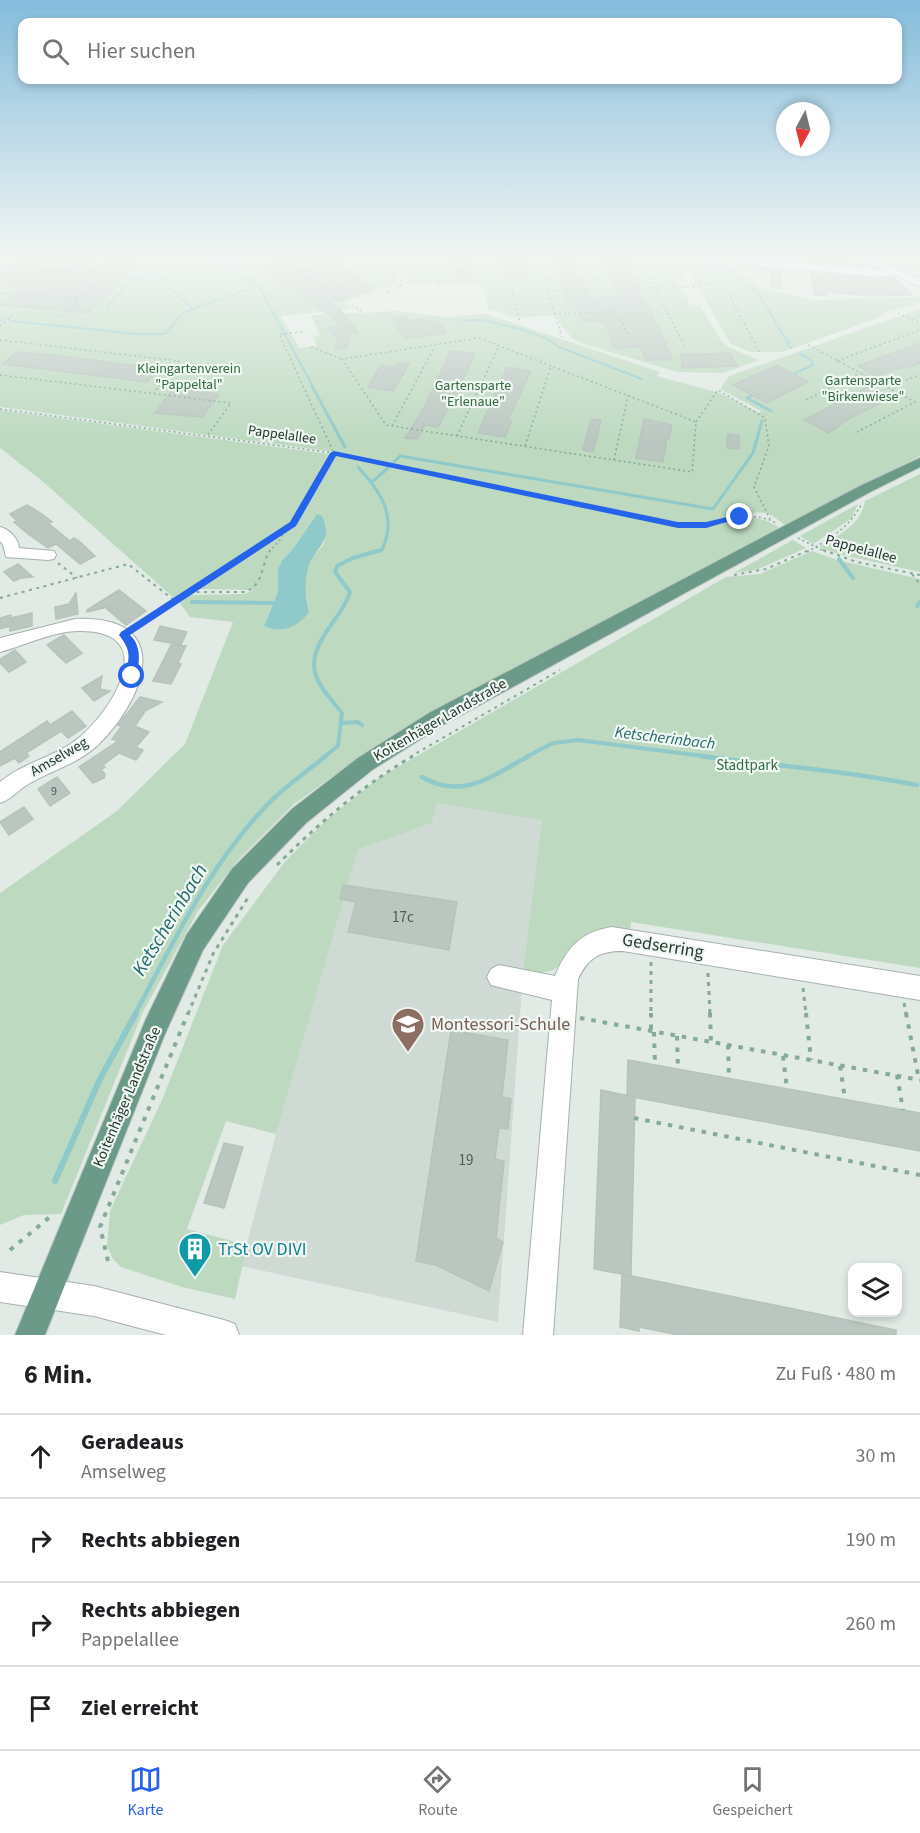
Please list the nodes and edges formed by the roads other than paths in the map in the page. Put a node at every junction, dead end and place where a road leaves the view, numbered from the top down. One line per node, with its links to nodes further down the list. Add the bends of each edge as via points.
1 (920, 462): 10 (main road, Koitenhäger Landstraße, via 436,719 365,764 299,816 240,876 195,942 155,1028)
2 (0, 532): 3 (street, via 11,543 12,553)
3 (48, 555)
4 (0, 645): 5 (street, Amselweg, via 76,625 108,629 132,642 135,668 129,687 93,737)
5 (0, 794)
6 (499, 977): 8 (street)
7 (910, 987): 8 (street, Gedserring, via 608,938 580,951 571,964)
8 (564, 1002): 13 (street, Gedserring)
9 (0, 1287): 10 (street)
10 (46, 1294): 11 (main road, Koitenhäger Landstraße); 12 (street, via 94,1301)
11 (30, 1335)
12 (224, 1335)
13 (538, 1335)

